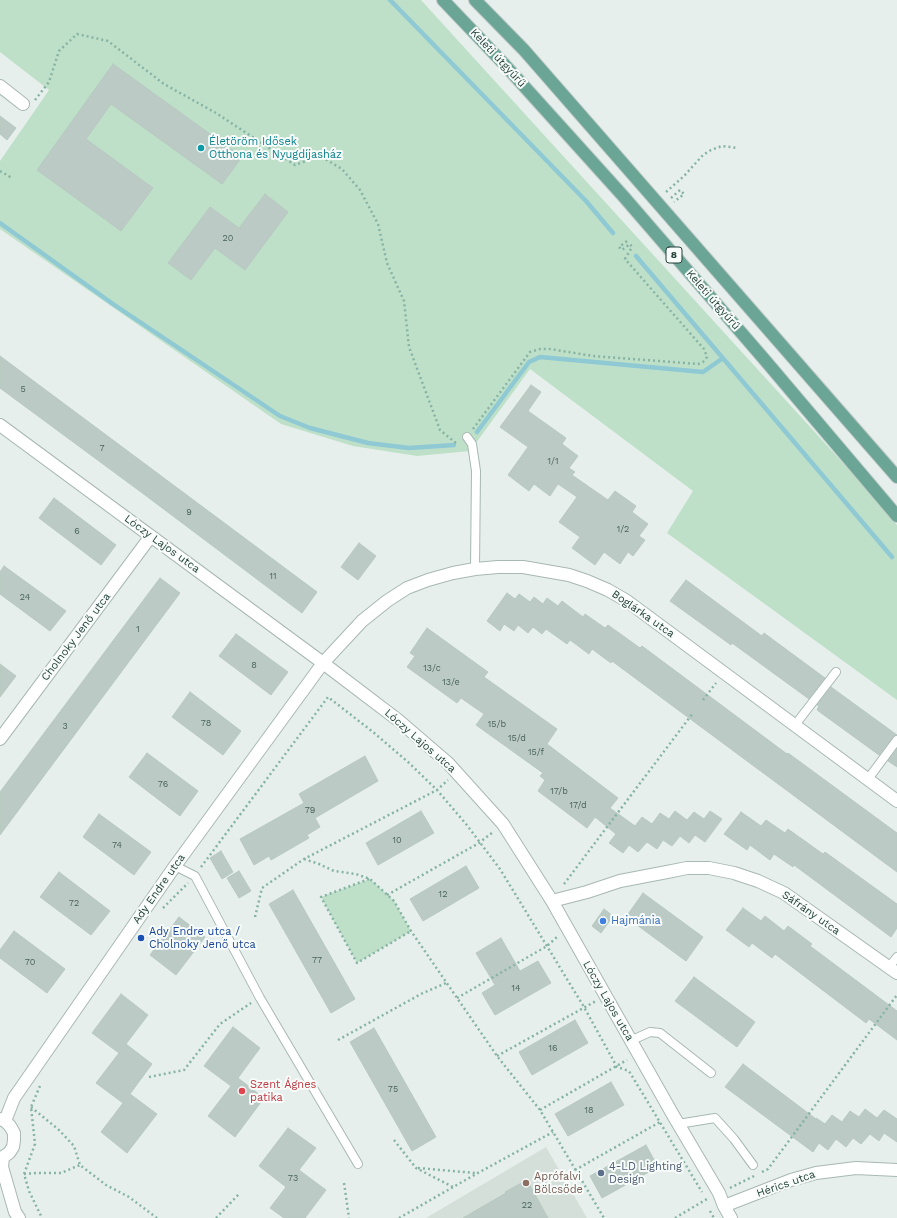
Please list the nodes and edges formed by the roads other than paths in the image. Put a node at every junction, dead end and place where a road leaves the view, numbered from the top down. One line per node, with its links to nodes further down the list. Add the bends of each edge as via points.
1 (443, 0): 8 (main road, Keleti útgyűrű / 8, via 624,197)
2 (475, 0): 7 (main road, Keleti útgyűrű / 8, via 524,50)
3 (0, 86): 4 (street)
4 (27, 104)
5 (0, 425): 9 (street, Lóczy Lajos utca)
6 (467, 437): 10 (lane, via 474,451 476,471)
7 (897, 477)
8 (897, 516)
9 (151, 536): 11 (street, Lóczy Lajos utca); 14 (street, Cholnoky Jenő utca)
10 (475, 568): 11 (street, Boglárka utca, via 428,580 407,588 386,601 362,621); 13 (street, Boglárka utca, via 523,567 569,575 608,590 627,601)
11 (323, 663): 18 (street, Ady Endre utca); 19 (street, Lóczy Lajos utca, via 398,720 448,763 503,824)
12 (836, 672): 13 (lane)
13 (795, 725): 16 (street, Boglárka utca)
14 (0, 739)
15 (897, 740): 16 (lane)
16 (868, 779): 17 (street, Boglárka utca)
17 (897, 801)
18 (175, 866): 24 (street, Ady Endre utca, via 14,1098); 27 (lane, via 194,876 260,998)
19 (552, 901): 21 (street, Sáfrány utca, via 620,881 687,868 709,868 734,873 784,893); 22 (street, Lóczy Lajos utca)
20 (897, 957): 21 (lane)
21 (893, 970)
22 (630, 1041): 23 (lane, via 650,1032 660,1033); 25 (street, Lóczy Lajos utca)
23 (711, 1073)
24 (3, 1120): 26 (street, via 14,1133 14,1140 9,1153)
25 (675, 1120): 28 (lane, via 715,1118); 30 (street, Lóczy Lajos utca, via 719,1193)
26 (1, 1158): 31 (street, via 15,1212)
27 (358, 1164)
28 (753, 1165)
29 (897, 1170): 30 (street, Hérics utca, via 856,1168 816,1173)
30 (724, 1206): 32 (street, Lóczy Lajos utca)
31 (19, 1218)
32 (731, 1218)

